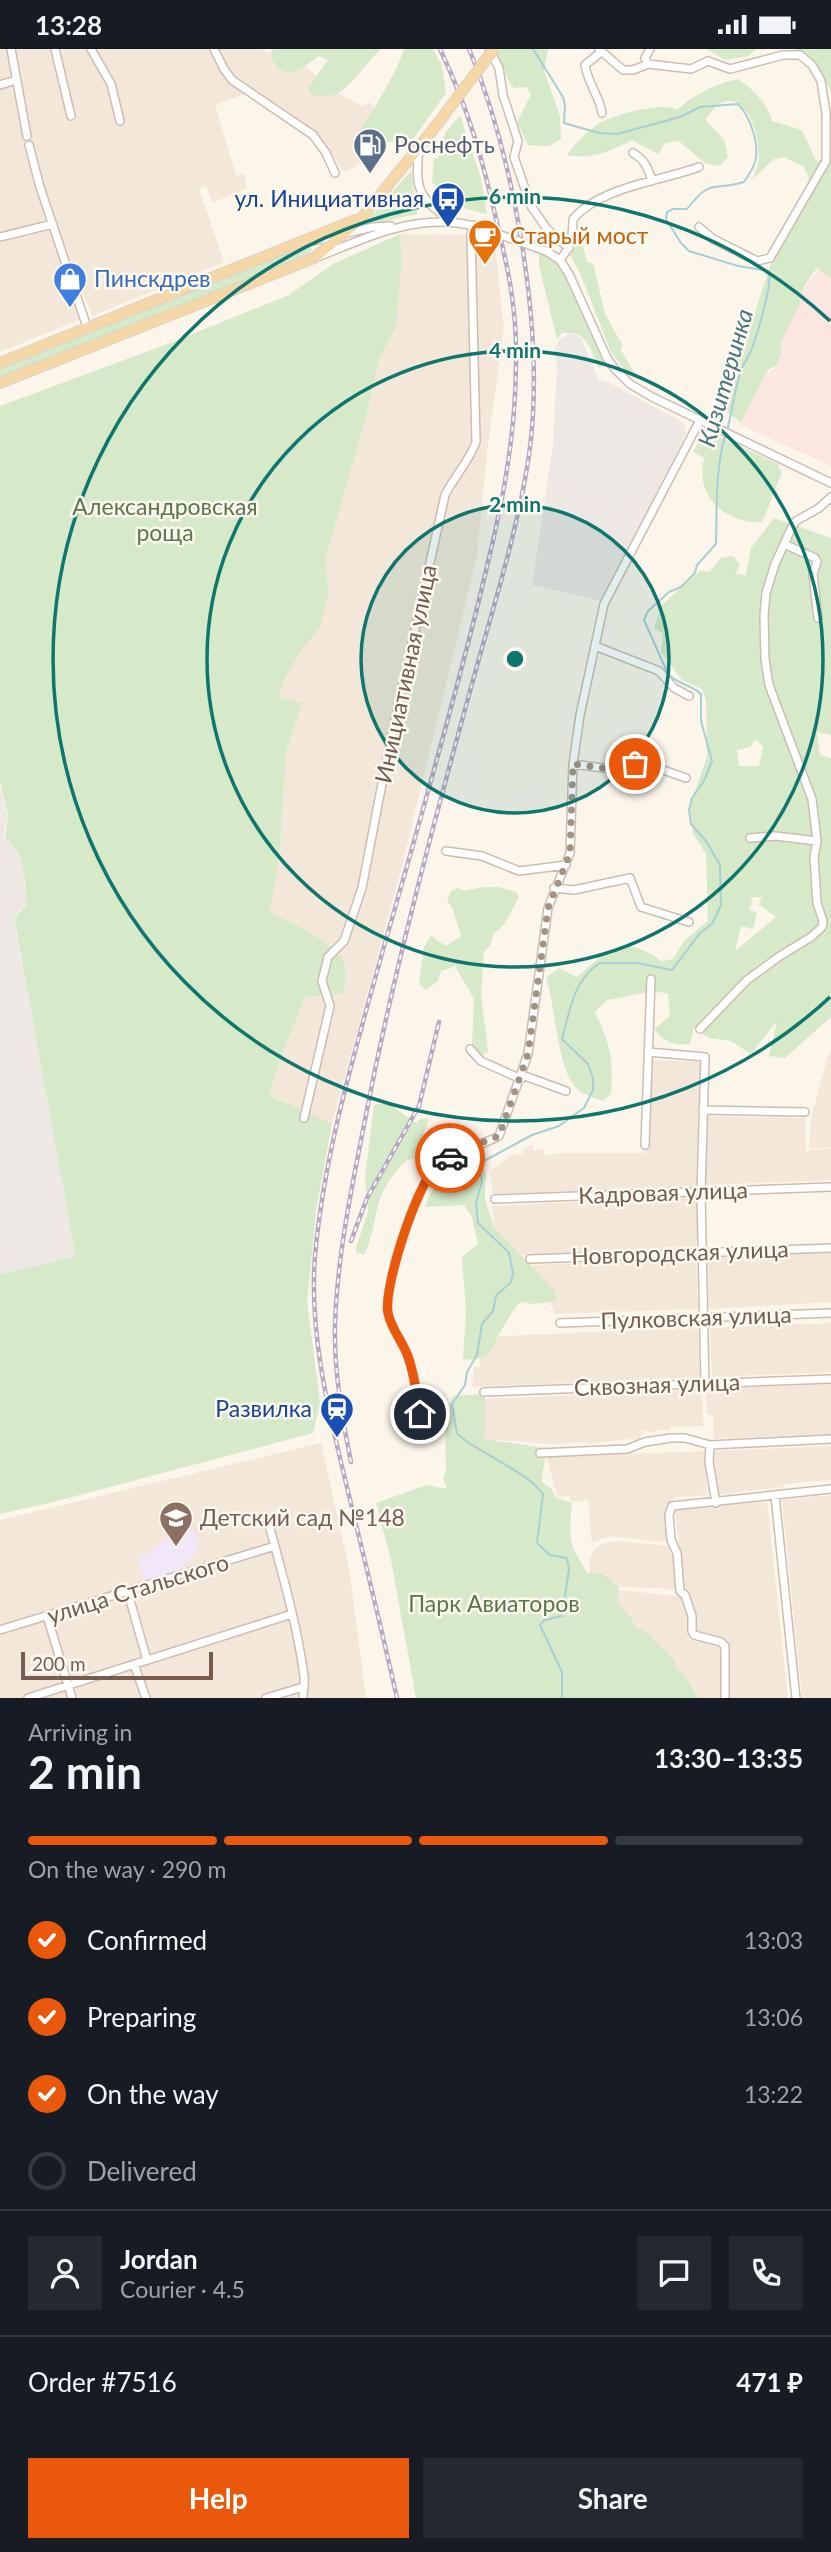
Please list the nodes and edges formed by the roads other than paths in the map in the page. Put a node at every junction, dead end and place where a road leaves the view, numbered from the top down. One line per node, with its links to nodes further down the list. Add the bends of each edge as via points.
1 (11, 49): 9 (street)
2 (55, 49): 12 (street)
3 (91, 49): 13 (street, via 111,84)
4 (214, 49): 19 (street, via 232,80 313,135 327,153)
5 (492, 49): 16 (main road, bridge); 30 (street, via 518,141 514,157 531,206 547,229)
6 (650, 49): 8 (street, via 645,58)
7 (600, 51): 8 (street, via 623,71); 11 (street, via 585,65)
8 (648, 64): 26 (street, via 691,69 708,61 730,69 800,55 821,81 825,161 770,258 757,261)
9 (16, 80): 10 (street); 14 (street)
10 (0, 85)
11 (602, 113)
12 (71, 116)
13 (120, 121)
14 (27, 136)
15 (29, 145): 23 (street)
16 (419, 149): 21 (main road); 22 (street, via 416,169 421,191 429,204)
17 (633, 153): 20 (street, via 648,167)
18 (699, 167): 20 (street)
19 (334, 173)
20 (652, 181): 30 (street, via 581,209 573,219)
21 (365, 215): 27 (main road); 29 (main road)
22 (453, 222): 24 (street); 25 (street)
23 (53, 224): 28 (street); 33 (street)
24 (473, 225): 32 (street, bridge); 59 (street, Инициативная улица, via 476,442 445,495 362,888 344,941 328,957 322,981 330,1006)
25 (398, 226): 27 (street); 31 (street)
26 (699, 227)
27 (347, 233): 29 (street); 31 (main road)
28 (0, 237)
29 (298, 244): 31 (street, via 315,246); 33 (main road)
30 (569, 248): 32 (street)
31 (314, 258): 35 (main road)
32 (560, 260): 36 (street, via 615,369 630,384)
33 (87, 327): 34 (main road)
34 (3, 359)
35 (0, 383)
36 (700, 420): 37 (street); 41 (street, via 604,604)
37 (831, 483)
38 (831, 497): 39 (street, via 796,521)
39 (784, 544): 40 (street, via 816,558 813,574); 46 (street, via 766,593 765,659 773,699 812,799)
40 (818, 618)
41 (595, 646): 42 (street, via 659,671); 43 (street)
42 (689, 696)
43 (573, 764): 44 (street, via 652,766); 48 (street)
44 (686, 778)
45 (750, 838): 46 (street, via 775,835)
46 (817, 841): 52 (street, via 814,857 822,927 747,980)
47 (446, 851): 48 (street, via 482,856 520,871)
48 (566, 865): 49 (street)
49 (554, 888): 50 (street, via 574,890 629,879 641,907); 55 (street)
50 (689, 922)
51 (651, 979): 54 (street)
52 (700, 1029)
53 (470, 1049): 55 (street, via 481,1061)
54 (648, 1052): 57 (street, via 705,1057); 60 (street)
55 (522, 1077): 56 (street); 73 (street, via 499,1136 465,1149 435,1168 408,1217 388,1313 407,1352)
56 (566, 1091)
57 (703, 1110): 58 (street); 62 (street)
58 (804, 1112)
59 (304, 1118)
60 (645, 1145)
61 (831, 1187): 62 (street, Кадровая улица)
62 (701, 1193): 63 (street, Кадровая улица); 65 (street)
63 (495, 1199)
64 (831, 1248): 65 (street, Новгородская улица)
65 (703, 1252): 66 (street, Новгородская улица); 68 (street)
66 (530, 1259)
67 (831, 1313): 68 (street, Пулковская улица)
68 (704, 1319): 69 (street, Пулковская улица); 71 (street)
69 (560, 1323)
70 (831, 1379): 71 (street, Сквозная улица)
71 (705, 1384): 72 (street, Сквозная улица)
72 (484, 1392)
73 (420, 1414)
74 (831, 1439): 75 (street)
75 (710, 1445): 76 (street, via 671,1438 627,1449); 79 (street)
76 (540, 1453)
77 (831, 1489): 78 (street)
78 (775, 1496): 79 (street); 96 (street)
79 (716, 1503): 95 (street, via 672,1506 669,1515 680,1591 690,1609 692,1631 725,1646)
80 (268, 1521): 81 (street)
81 (275, 1546): 82 (street, улица Стальского); 83 (street)
82 (128, 1593): 84 (street, улица Стальского); 86 (street)
83 (292, 1614): 86 (street); 89 (street)
84 (47, 1616): 85 (street, улица Стальского); 88 (street)
85 (0, 1630)
86 (147, 1660): 87 (street)
87 (134, 1664): 88 (street); 92 (street)
88 (68, 1685): 90 (street); 91 (street)
89 (303, 1687): 93 (street); 94 (street)
90 (29, 1698)
91 (72, 1698)
92 (146, 1698)
93 (266, 1698)
94 (303, 1698)
95 (725, 1698)
96 (796, 1698)

